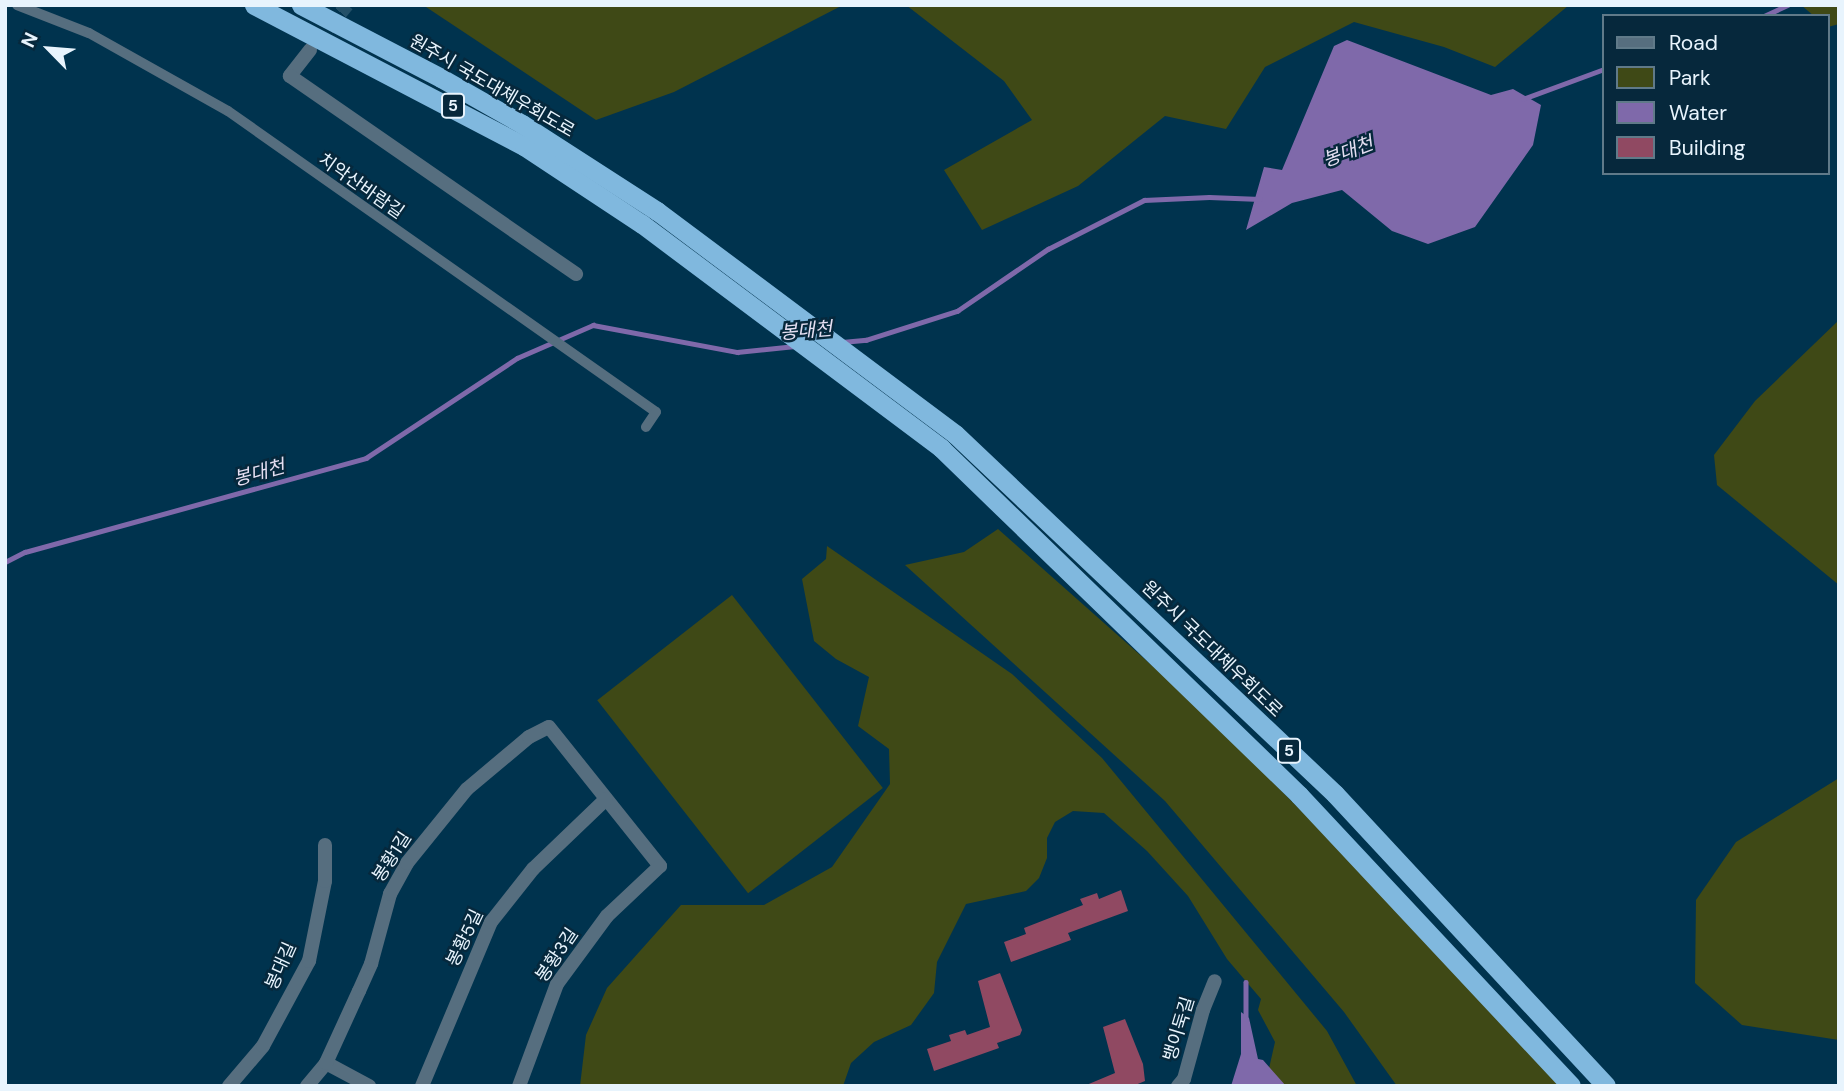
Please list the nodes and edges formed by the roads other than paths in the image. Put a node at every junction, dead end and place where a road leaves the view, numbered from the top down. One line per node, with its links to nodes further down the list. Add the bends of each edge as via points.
1 (17, 5): 7 (street, 치악산바람길, via 89,33 228,111 656,412)
2 (254, 5): 5 (highway, 원주시 국도대체우회도로 / 5)
3 (301, 5): 5 (highway, 원주시 국도대체우회도로 / 5, via 510,117)
4 (310, 50): 6 (street, via 290,76)
5 (650, 217): 18 (highway, 5, via 941,448 1298,795); 19 (highway, 원주시 국도대체우회도로 / 5, via 955,434 1335,794)
6 (576, 274)
7 (646, 426)
8 (606, 799): 11 (street, 봉황1길, via 549,727 529,737 467,789 407,863 390,894 371,964); 15 (street, 봉황5길, via 533,869 491,922); 16 (street, 봉황3길, via 660,866 607,916 557,984)
9 (325, 845): 12 (street, 봉대길, via 325,881 309,961 263,1046)
10 (1215, 981): 17 (street, 뱅이둑길)
11 (326, 1063): 13 (street, 봉황1길); 14 (street)
12 (229, 1086)
13 (307, 1086)
14 (369, 1086)
15 (422, 1086)
16 (519, 1086)
17 (1178, 1086)
18 (1571, 1086)
19 (1606, 1086)

